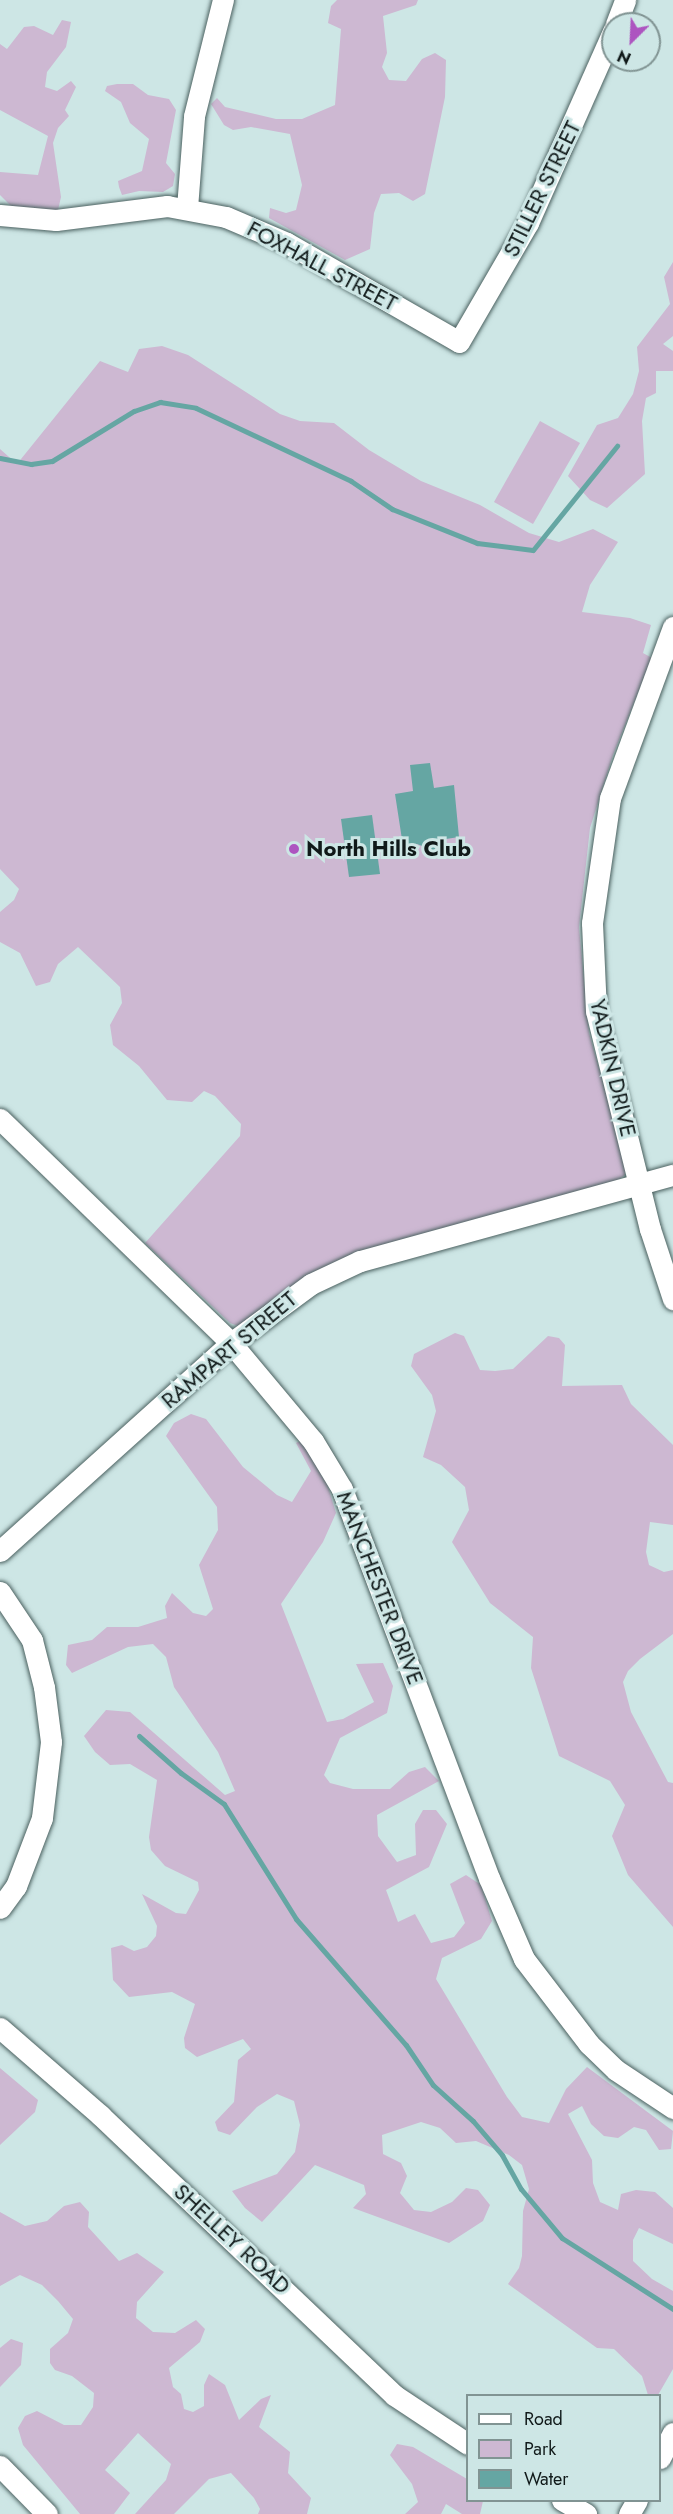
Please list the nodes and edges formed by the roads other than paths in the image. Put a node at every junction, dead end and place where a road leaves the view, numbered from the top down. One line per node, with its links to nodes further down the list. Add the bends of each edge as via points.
1 (223, 0): 3 (street, via 194,116)
2 (601, 58): 5 (street, STILLER STREET, via 528,223)
3 (187, 208): 4 (street, FOXHALL STREET, via 153,207 56,220); 5 (street, FOXHALL STREET, via 245,223 278,239)
4 (0, 215)
5 (459, 342)
6 (673, 627): 9 (street, YADKIN DRIVE, via 610,798 592,923 596,1011)
7 (0, 1119): 11 (street, MANCHESTER DRIVE)
8 (673, 1175): 9 (street, RAMPART STREET)
9 (639, 1184): 10 (street, YADKIN DRIVE); 11 (street, RAMPART STREET, via 343,1267 292,1295)
10 (673, 1299)
11 (231, 1343): 12 (street, RAMPART STREET); 16 (street, MANCHESTER DRIVE, via 292,1412 342,1488 492,1886 524,1959 589,2044 616,2070)
12 (0, 1551)
13 (0, 1592): 14 (street, via 32,1640 44,1687 51,1742 42,1818 16,1886)
14 (0, 1908)
15 (0, 2028): 18 (street, SHELLEY ROAD, via 100,2115 394,2395)
16 (673, 2108)
17 (673, 2433): 19 (street)
18 (466, 2443)
19 (661, 2456)
20 (0, 2466): 22 (street)
21 (565, 2502): 23 (street)
22 (47, 2514)
23 (586, 2514)

